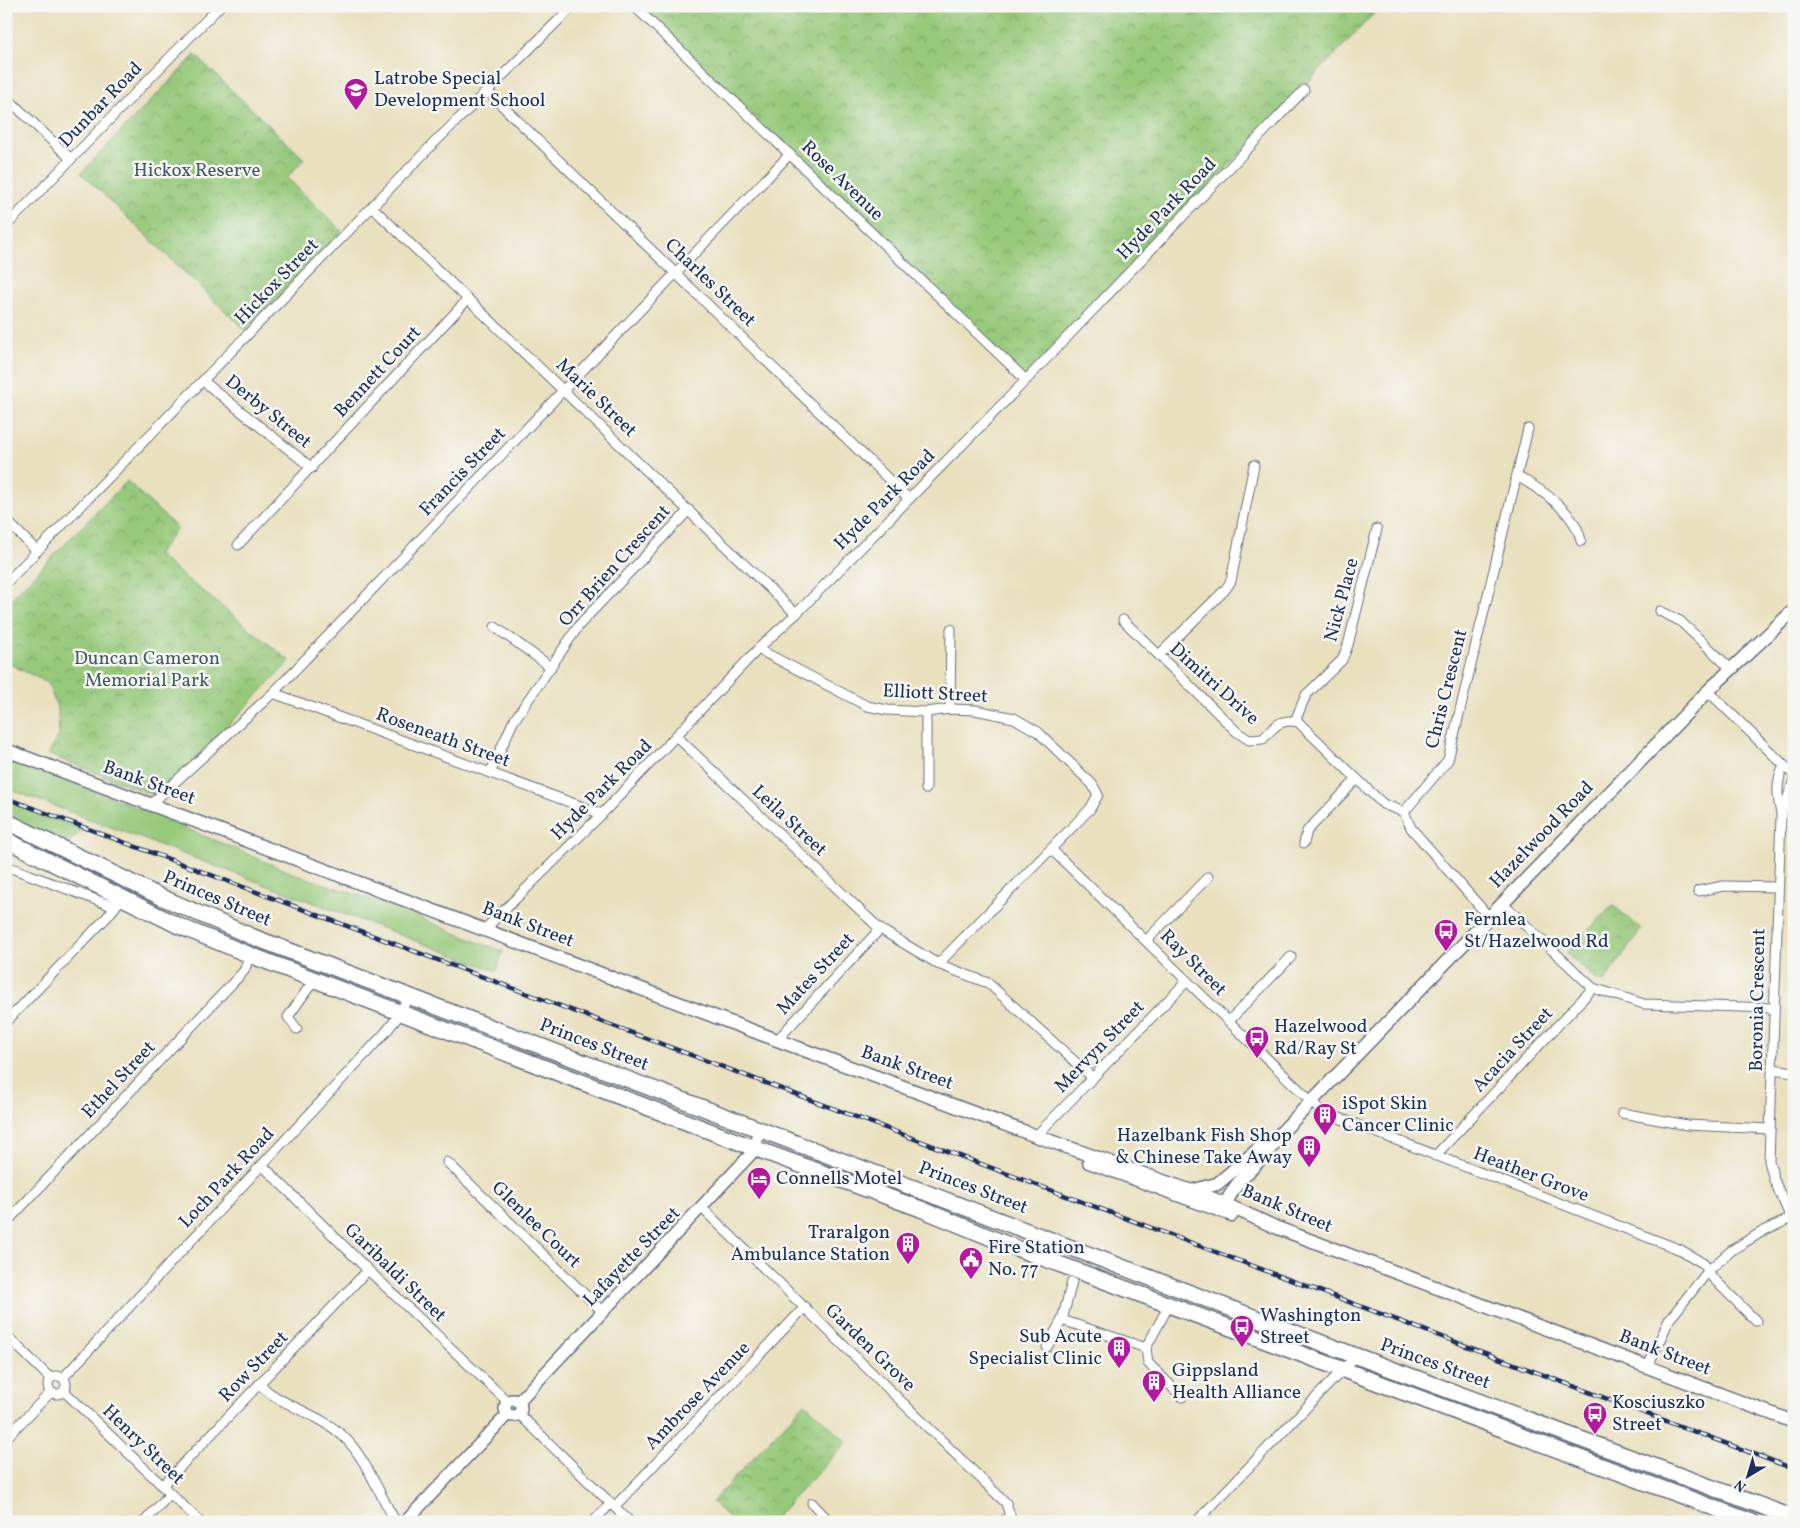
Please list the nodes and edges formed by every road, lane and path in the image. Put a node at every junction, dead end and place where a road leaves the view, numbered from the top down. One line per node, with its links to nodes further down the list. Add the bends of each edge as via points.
1 (220, 6): 8 (street, Dunbar Road)
2 (573, 6): 5 (street, Hickox Street)
3 (634, 6): 7 (street, Rose Avenue)
4 (1304, 90): 13 (street, Hyde Park Road)
5 (488, 92): 9 (street, Hickox Street); 11 (street, Charles Street)
6 (6, 97): 8 (street)
7 (790, 154): 11 (street, Francis Street); 13 (street, Rose Avenue)
8 (71, 159): 10 (street, Dunbar Road)
9 (372, 207): 12 (street, Marie Street); 14 (street, Hickox Street)
10 (6, 226)
11 (676, 273): 15 (street, Francis Street); 20 (street, Charles Street)
12 (468, 299): 15 (street, Marie Street); 18 (street, Bennett Court)
13 (1026, 380): 20 (street, Hyde Park Road)
14 (203, 381): 18 (street, Derby Street); 26 (street, Hickox Street)
15 (565, 390): 21 (street, Marie Street); 39 (street, Francis Street)
16 (1528, 429): 19 (street, Chris Crescent)
17 (1254, 465): 35 (street, via 1231,581)
18 (312, 468): 25 (street, Bennett Court)
19 (1518, 476): 24 (street, via 1538,488 1563,512 1579,529); 52 (street, Chris Crescent, via 1448,760)
20 (909, 499): 30 (street, Hyde Park Road)
21 (689, 510): 30 (street, Marie Street); 36 (street, Orr Brien Crescent, via 580,624)
22 (6, 520): 26 (street)
23 (1377, 529): 42 (street, Nick Place, via 1342,660 1306,695)
24 (1581, 541)
25 (238, 545)
26 (37, 551): 27 (street, Hickox Street)
27 (6, 583)
28 (1794, 610): 37 (main road, Hazelwood Road)
29 (1660, 611): 37 (street, via 1680,621)
30 (796, 614): 34 (street, Hyde Park Road)
31 (1122, 620): 35 (street, Dimitri Drive)
32 (495, 627): 36 (street)
33 (951, 629): 40 (street)
34 (758, 649): 41 (street, Elliott Street, via 867,706); 43 (street, Hyde Park Road)
35 (1159, 656): 42 (street, Dimitri Drive, via 1248,740 1263,739 1277,724)
36 (551, 667): 46 (street, Orr Brien Crescent, via 513,722)
37 (1731, 669): 38 (main road, Hazelwood Road)
38 (1708, 691): 45 (street); 65 (main road, Hazelwood Road)
39 (273, 693): 46 (street, Roseneath Street); 51 (street, Francis Street)
40 (950, 709): 41 (street, Elliott Street); 58 (street, Elliott Street, via 994,712 1014,718 1038,732 1092,784 1098,795 1090,809)
41 (926, 712): 50 (street)
42 (1295, 721): 48 (street)
43 (677, 737): 53 (street, Hyde Park Road); 67 (street, Leila Street)
44 (6, 750): 51 (main road, Bank Street)
45 (1784, 766): 47 (street); 54 (street, via 1778,787)
46 (490, 773): 53 (street, Roseneath Street)
47 (1794, 775)
48 (1357, 779): 52 (street, via 1383,804); 57 (street, via 1308,831)
49 (1794, 780): 54 (street, Boronia Crescent)
50 (926, 790)
51 (151, 804): 68 (main road, Bank Street)
52 (1404, 812): 66 (street, via 1411,828)
53 (602, 814): 68 (street, Hyde Park Road)
54 (1782, 816): 62 (street, Boronia Crescent)
55 (6, 821): 61 (highway, Princes Street)
56 (6, 840): 64 (highway, Princes Street)
57 (1304, 843)
58 (1051, 848): 69 (street, Ray Street); 72 (street, Elliott Street)
59 (6, 866): 64 (street)
60 (1208, 877): 69 (street)
61 (130, 882): 64 (highway); 76 (highway, Princes Street, via 253,937)
62 (1777, 887): 63 (street, via 1724,886); 77 (street, Boronia Crescent)
63 (1698, 891)
64 (119, 902): 70 (highway, Princes Street); 80 (street)
65 (1503, 904): 66 (main road, Hazelwood Road); 75 (street)
66 (1489, 918): 86 (main road, Hazelwood Road)
67 (880, 928): 72 (street, Leila Street); 82 (street, Mates Street)
68 (485, 929): 82 (main road, Bank Street)
69 (1147, 940): 74 (street, Ray Street)
70 (250, 955): 73 (highway, Princes Street); 101 (street, Ethel Street, via 244,971)
71 (1291, 957): 79 (street)
72 (938, 964): 85 (street, Leila Street, via 988,983)
73 (314, 980): 78 (highway, Princes Street); 81 (street, via 288,1017)
74 (1187, 981): 79 (street, Ray Street); 85 (street, Mervyn Street)
75 (1593, 988): 77 (street, via 1644,1004); 93 (street, Acacia Street)
76 (408, 995): 78 (street, Loch Park Road); 88 (highway, Princes Street)
77 (1774, 1008): 83 (street, Boronia Crescent)
78 (401, 1013): 92 (highway, Princes Street); 95 (street, Loch Park Road)
79 (1229, 1021): 86 (street, Ray Street)
80 (6, 1022)
81 (297, 1029)
82 (777, 1040): 91 (main road, Bank Street)
83 (1772, 1069): 84 (street); 89 (street, Boronia Crescent)
84 (1794, 1072)
85 (1093, 1078): 91 (street, Mervyn Street)
86 (1312, 1102): 90 (main road, Hazelwood Road); 93 (street, Heather Grove, via 1327,1115)
87 (1622, 1113): 89 (street, via 1687,1126)
88 (760, 1129): 92 (street, Lafayette Street); 113 (highway, Princes Street)
89 (1770, 1129): 100 (street, Boronia Crescent, via 1769,1161)
90 (1280, 1134): 96 (main road); 98 (main road, via 1272,1149)
91 (1036, 1136): 97 (main road, Bank Street); 98 (main road, via 1121,1175)
92 (754, 1148): 99 (street, Lafayette Street); 105 (highway, Princes Street, via 921,1208 1016,1248)
93 (1435, 1156): 103 (street, Heather Grove, via 1682,1250 1699,1259)
94 (447, 1162): 107 (street, Glenlee Court)
95 (262, 1165): 102 (street, Garibaldi Street); 117 (street, Loch Park Road)
96 (1217, 1184): 97 (main road); 98 (main road)
97 (1191, 1190): 98 (main road, Bank Street)
98 (1219, 1204): 114 (main road, Bank Street)
99 (702, 1208): 106 (street, Garden Grove); 107 (street, Lafayette Street)
100 (1792, 1218): 103 (street, via 1732,1250)
101 (6, 1223)
102 (368, 1270): 118 (street, Row Street); 122 (street, Garibaldi Street)
103 (1709, 1270): 109 (street, Heather Grove, via 1712,1277); 114 (street, via 1668,1320)
104 (1072, 1282): 108 (street)
105 (1169, 1305): 112 (street); 115 (highway, Princes Street)
106 (805, 1307): 129 (street, Ambrose Avenue); 138 (street, Garden Grove, via 1006,1503 1010,1515)
107 (603, 1312): 122 (street, Lafayette Street)
108 (1062, 1320): 111 (street); 112 (street)
109 (1756, 1321)
110 (6, 1335): 116 (street)
111 (1047, 1347)
112 (1146, 1348): 121 (street, via 1148,1363)
113 (1356, 1356): 115 (street); 130 (highway, Princes Street)
114 (1648, 1366): 124 (main road, Bank Street)
115 (1343, 1370): 139 (street); 140 (highway, Princes Street)
116 (50, 1378): 117 (street); 120 (street, via 47,1387)
117 (63, 1378): 119 (street, via 66,1384)
118 (260, 1385): 126 (street, Row Street); 133 (street, via 272,1397 344,1437 356,1451)
119 (64, 1391): 120 (street, via 59,1395); 126 (street, Henry Street)
120 (50, 1393): 125 (street)
121 (1182, 1397)
122 (513, 1402): 123 (street, via 522,1409)
123 (513, 1414): 129 (street); 134 (street)
124 (1794, 1422)
125 (6, 1438)
126 (162, 1486): 127 (street, Henry Street)
127 (170, 1494): 131 (street); 132 (street, Henry Street)
128 (812, 1503): 137 (street)
129 (613, 1505): 135 (street, Ambrose Avenue); 136 (street)
130 (1794, 1518)
131 (144, 1522)
132 (200, 1522)
133 (396, 1522)
134 (405, 1522)
135 (593, 1522)
136 (630, 1522)
137 (830, 1522)
138 (1003, 1522)
139 (1196, 1522)
140 (1752, 1522)

